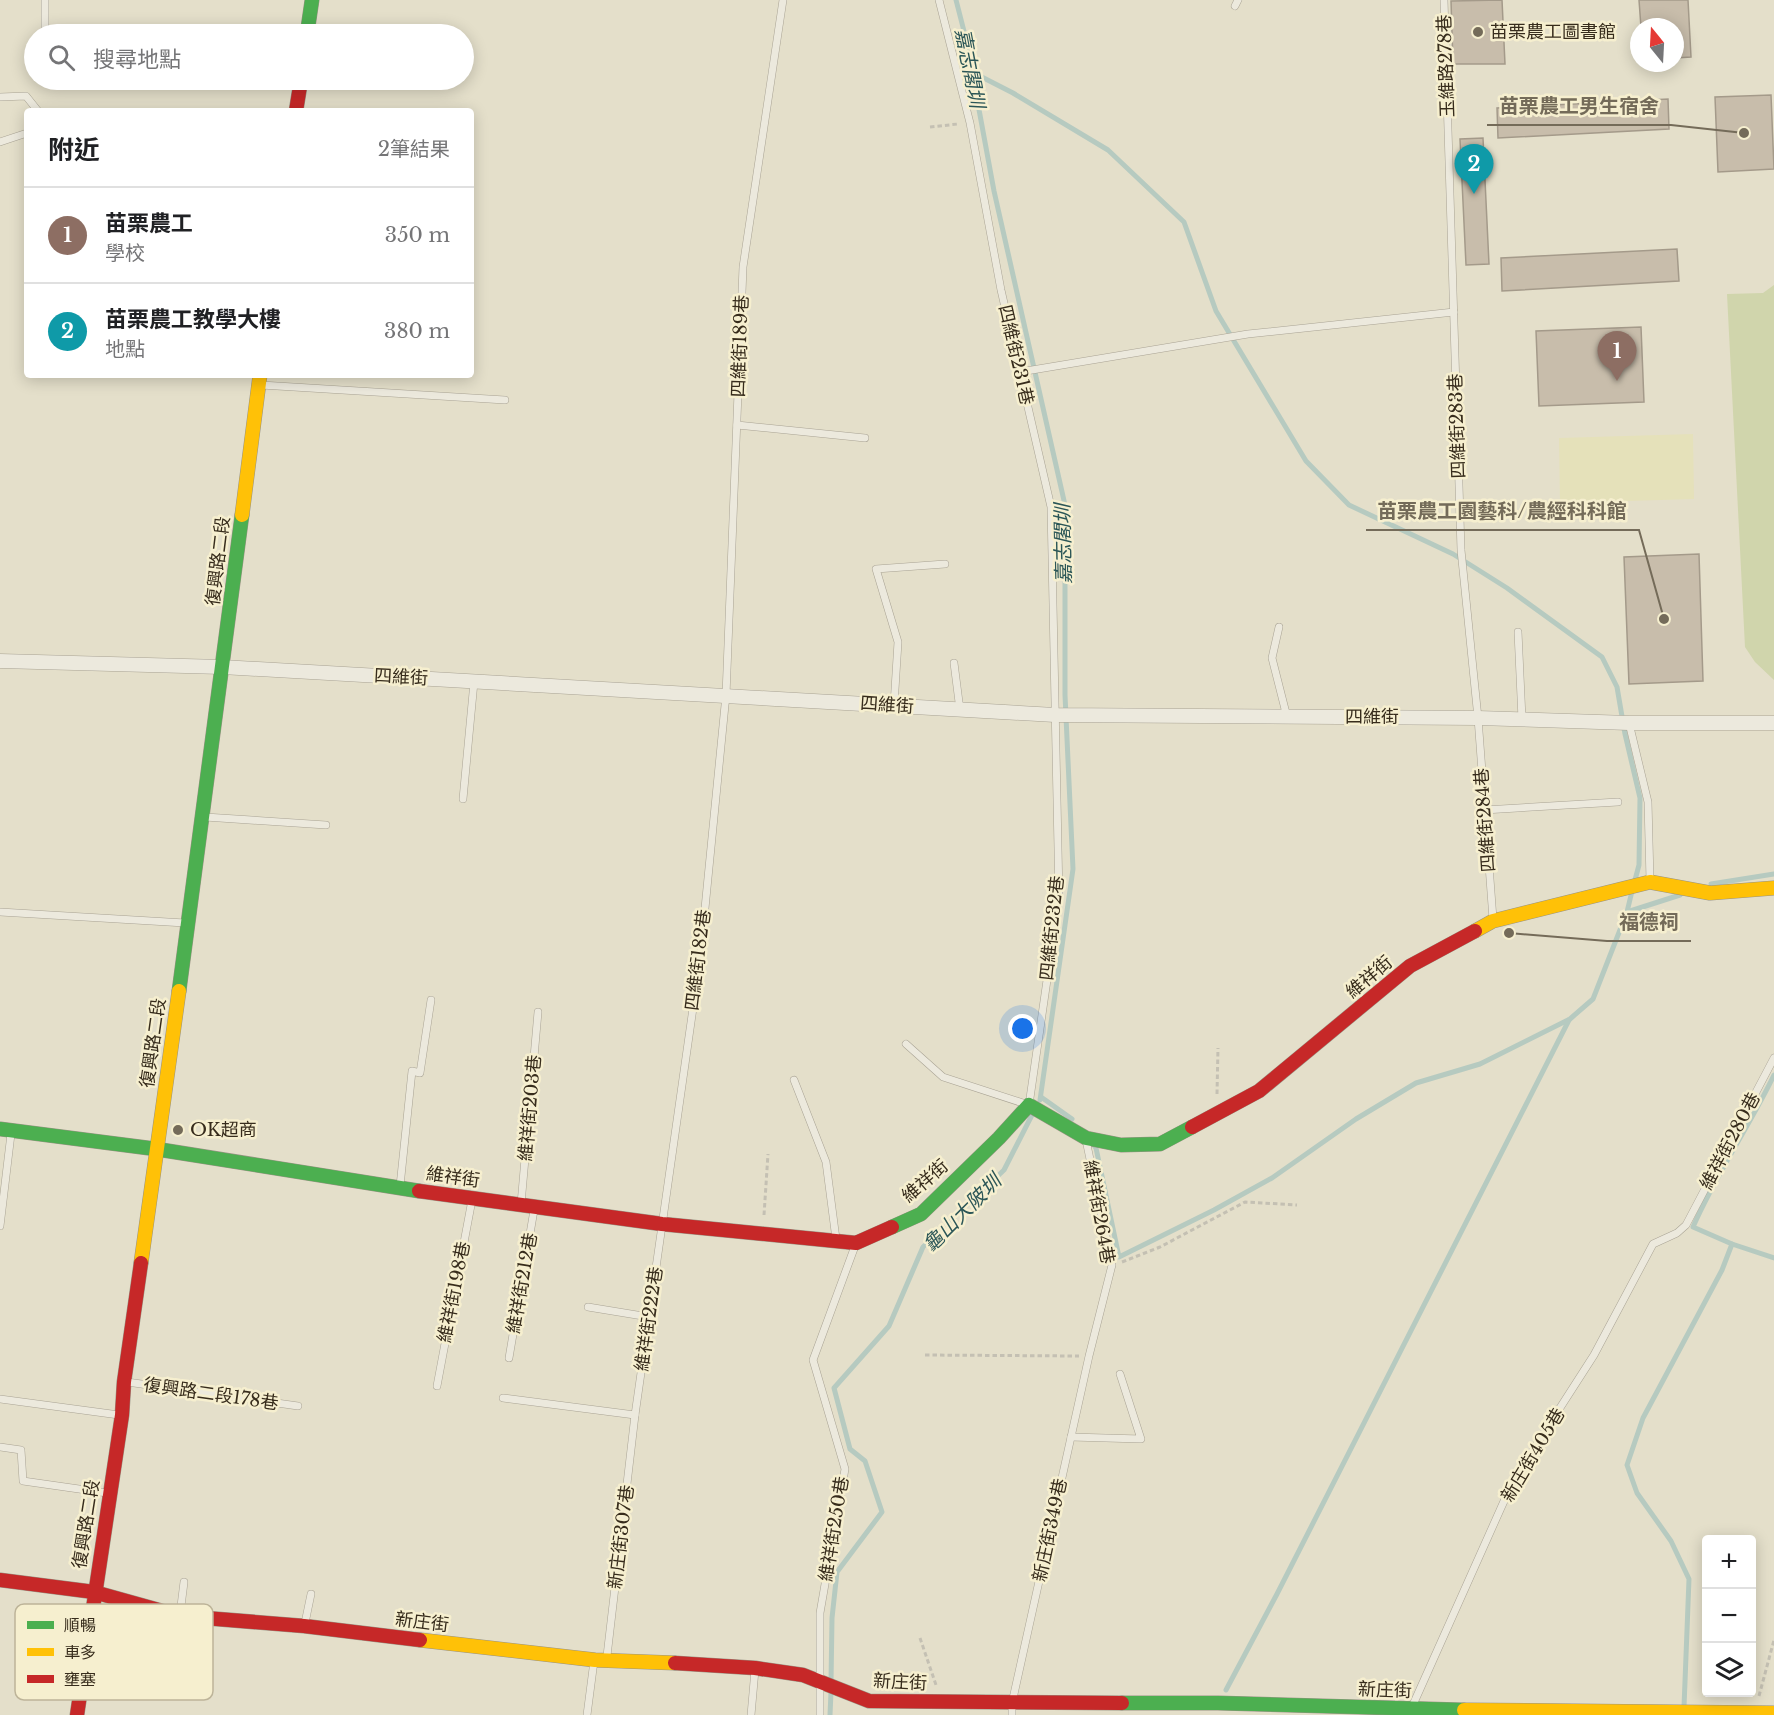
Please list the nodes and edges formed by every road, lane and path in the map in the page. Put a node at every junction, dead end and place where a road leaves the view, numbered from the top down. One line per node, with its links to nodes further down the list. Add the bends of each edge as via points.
1 (45, 0): 6 (lane)
2 (312, 0): 7 (street)
3 (783, 0): 20 (lane, 四維街189巷, via 742,267)
4 (939, 0): 12 (lane, 四維街231巷)
5 (1444, 0): 16 (lane, 玉維路278巷)
6 (45, 24)
7 (308, 24)
8 (299, 90): 11 (street)
9 (0, 97): 10 (lane, via 26,96)
10 (36, 108)
11 (296, 108)
12 (970, 123): 13 (path); 17 (lane, 四維街231巷)
13 (930, 128)
14 (24, 134): 15 (lane)
15 (0, 141)
16 (1454, 312): 17 (lane, via 1248,334); 34 (lane, 四維街283巷, via 1461,550)
17 (1020, 372): 32 (lane, 四維街231巷, via 1051,507)
18 (259, 380): 19 (lane); 27 (street, 復興路二段)
19 (505, 400)
20 (737, 425): 21 (lane); 29 (lane, 四維街189巷)
21 (865, 438)
22 (945, 564): 30 (lane, via 876,569 898,642)
23 (1279, 627): 33 (lane, via 1272,658)
24 (1518, 632): 35 (lane)
25 (0, 661): 27 (street, 四維街)
26 (954, 663): 31 (lane)
27 (222, 667): 28 (street, 四維街); 41 (street, 復興路二段)
28 (474, 682): 29 (street, 四維街); 38 (lane)
29 (726, 695): 30 (street, 四維街); 64 (lane, 四維街182巷, via 700,958)
30 (894, 705): 31 (street, 四維街)
31 (960, 710): 32 (street, 四維街)
32 (1055, 715): 33 (street, 四維街); 54 (lane, 四維街232巷, via 1059,897)
33 (1287, 717): 34 (street, 四維街)
34 (1478, 718): 35 (street, 四維街); 40 (lane, 四維街284巷)
35 (1522, 720): 36 (street, 四維街)
36 (1629, 723): 37 (street, 四維街); 43 (lane, via 1648,802)
37 (1774, 723)
38 (463, 799)
39 (1618, 802): 40 (lane)
40 (1484, 810): 46 (lane, 四維街284巷)
41 (203, 817): 42 (lane); 47 (street, 復興路二段)
42 (326, 825)
43 (1650, 882): 44 (street, 維祥街, via 1710,893); 46 (street, 維祥街)
44 (1774, 888)
45 (0, 912): 47 (lane)
46 (1493, 921): 55 (street, 維祥街, via 1410,966 1259,1092)
47 (188, 923): 58 (street, 復興路二段)
48 (431, 1000): 60 (lane, via 420,1073 412,1071)
49 (538, 1012): 63 (lane, 維祥街203巷)
50 (906, 1044): 54 (lane, via 943,1077)
51 (1218, 1048): 55 (path)
52 (1774, 1058): 65 (lane, 維祥街280巷)
53 (794, 1080): 68 (lane, via 826,1162)
54 (1029, 1105): 57 (street, 維祥街); 69 (street, 維祥街, via 921,1214)
55 (1216, 1115): 57 (street, 維祥街, via 1160,1144 1121,1145)
56 (6, 1130): 58 (street, 維祥街); 66 (lane)
57 (1086, 1138): 70 (lane, 維祥街264巷)
58 (156, 1149): 60 (street, 維祥街); 77 (street, 復興路二段)
59 (768, 1154): 67 (path)
60 (399, 1188): 61 (street, 維祥街)
61 (472, 1198): 63 (street, 維祥街); 78 (lane, 維祥街198巷)
62 (1297, 1205): 70 (path, via 1245,1202 1160,1247)
63 (528, 1206): 64 (street, 維祥街); 75 (lane, 維祥街212巷)
64 (662, 1224): 67 (street, 維祥街); 72 (lane, 維祥街222巷)
65 (1686, 1225): 104 (lane, 新庄街405巷, via 1653,1244 1594,1355 1513,1481)
66 (0, 1227)
67 (763, 1233): 68 (street, 維祥街)
68 (836, 1240): 69 (street, 維祥街)
69 (856, 1243): 100 (lane, 維祥街250巷, via 813,1360 845,1469 820,1612)
70 (1112, 1265): 74 (lane, 維祥街264巷)
71 (588, 1307): 72 (lane)
72 (649, 1317): 82 (lane, 維祥街222巷)
73 (925, 1355): 74 (path)
74 (1089, 1356): 84 (lane, 新庄街349巷)
75 (509, 1358)
76 (1120, 1374): 84 (lane, via 1141,1439)
77 (124, 1382): 81 (lane, 復興路二段178巷); 83 (street, 復興路二段)
78 (436, 1386)
79 (503, 1398): 82 (lane)
80 (0, 1399): 83 (lane)
81 (298, 1406)
82 (635, 1415): 98 (lane, 新庄街307巷)
83 (122, 1416): 86 (street, 復興路二段)
84 (1071, 1437): 103 (lane, 新庄街349巷)
85 (0, 1447): 86 (lane, via 21,1450 23,1480)
86 (110, 1493): 89 (street, 復興路二段)
87 (0, 1581): 89 (street, 新庄街)
88 (184, 1582): 93 (lane)
89 (93, 1592): 91 (street, 復興路二段); 92 (street, 新庄街)
90 (311, 1594): 95 (lane)
91 (91, 1604)
92 (136, 1604)
93 (181, 1604)
94 (213, 1619): 95 (street, 新庄街)
95 (304, 1626): 98 (street, 新庄街)
96 (920, 1638): 102 (path)
97 (1774, 1640): 105 (path)
98 (601, 1660): 99 (street, 新庄街); 109 (lane, 新庄街307巷)
99 (755, 1668): 100 (street, 新庄街, via 803,1675); 110 (lane)
100 (821, 1683): 102 (street, 新庄街, via 869,1701); 111 (lane, 維祥街250巷)
101 (79, 1700): 108 (street, 復興路二段)
102 (941, 1702): 103 (street, 新庄街)
103 (1012, 1709): 104 (street, 新庄街, via 1217,1706)
104 (1410, 1712): 107 (street, 新庄街)
105 (1755, 1712): 106 (street, 新庄街); 107 (street, 新庄街)
106 (1774, 1713)
107 (1668, 1714)
108 (77, 1715)
109 (587, 1715)
110 (752, 1715)
111 (820, 1715)

